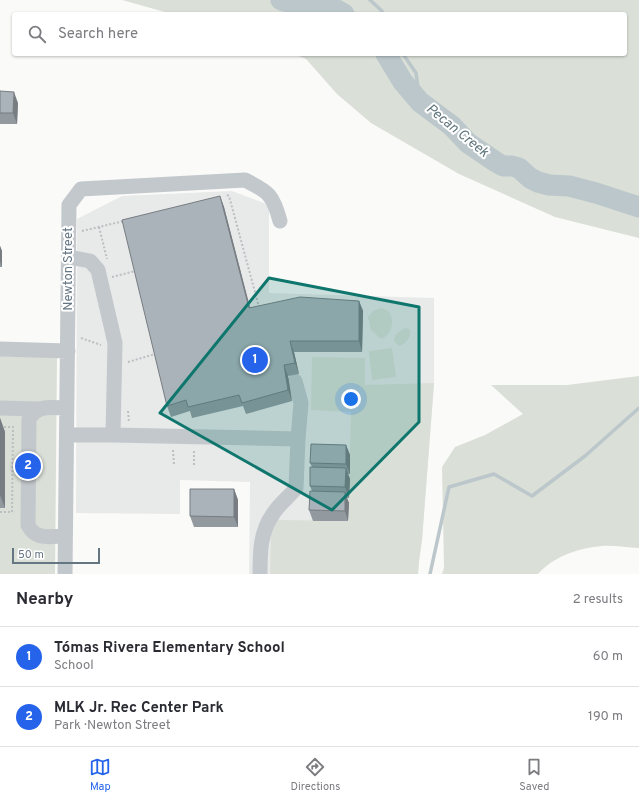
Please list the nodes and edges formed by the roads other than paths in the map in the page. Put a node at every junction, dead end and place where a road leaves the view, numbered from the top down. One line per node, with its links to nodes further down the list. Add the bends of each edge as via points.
1 (280, 221): 2 (street, Newton Street, via 276,204 264,190 245,180 81,189 69,204)
2 (69, 257): 4 (street, Newton Street); 10 (street, via 90,262 98,270 115,344)
3 (0, 349): 4 (street)
4 (68, 351): 7 (street, Newton Street)
5 (296, 381): 11 (street, via 301,403)
6 (0, 408): 8 (street)
7 (67, 408): 8 (street); 9 (street, Newton Street)
8 (38, 409): 12 (street, via 29,418 28,524 31,532 40,536)
9 (67, 434): 10 (street); 12 (street, Newton Street)
10 (114, 434): 11 (street)
11 (298, 439): 14 (street, via 296,488 273,513 266,525 261,545)
12 (65, 536): 13 (street, Newton Street)
13 (65, 574)
14 (260, 574)

